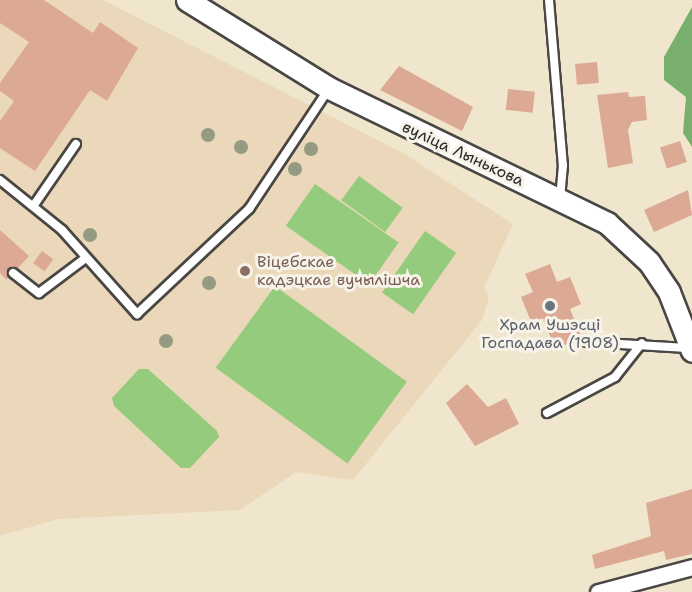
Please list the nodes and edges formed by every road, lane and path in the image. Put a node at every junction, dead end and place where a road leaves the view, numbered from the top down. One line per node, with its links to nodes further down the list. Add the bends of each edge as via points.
1 (187, 0): 3 (street, вуліца Лынькова)
2 (549, 0): 6 (lane, via 563,165)
3 (329, 88): 6 (street, вуліца Лынькова); 8 (lane, via 319,112 249,209 137,314)
4 (76, 144): 7 (lane)
5 (0, 180): 7 (lane)
6 (560, 197): 12 (street, вуліца Лынькова, via 607,223 649,262 669,292)
7 (34, 204): 8 (lane)
8 (83, 260): 9 (lane, via 39,293)
9 (13, 273)
10 (586, 342): 11 (lane)
11 (642, 343): 12 (lane); 13 (lane, via 615,377)
12 (692, 350)
13 (547, 413)
14 (692, 567): 15 (street)
15 (598, 592)

